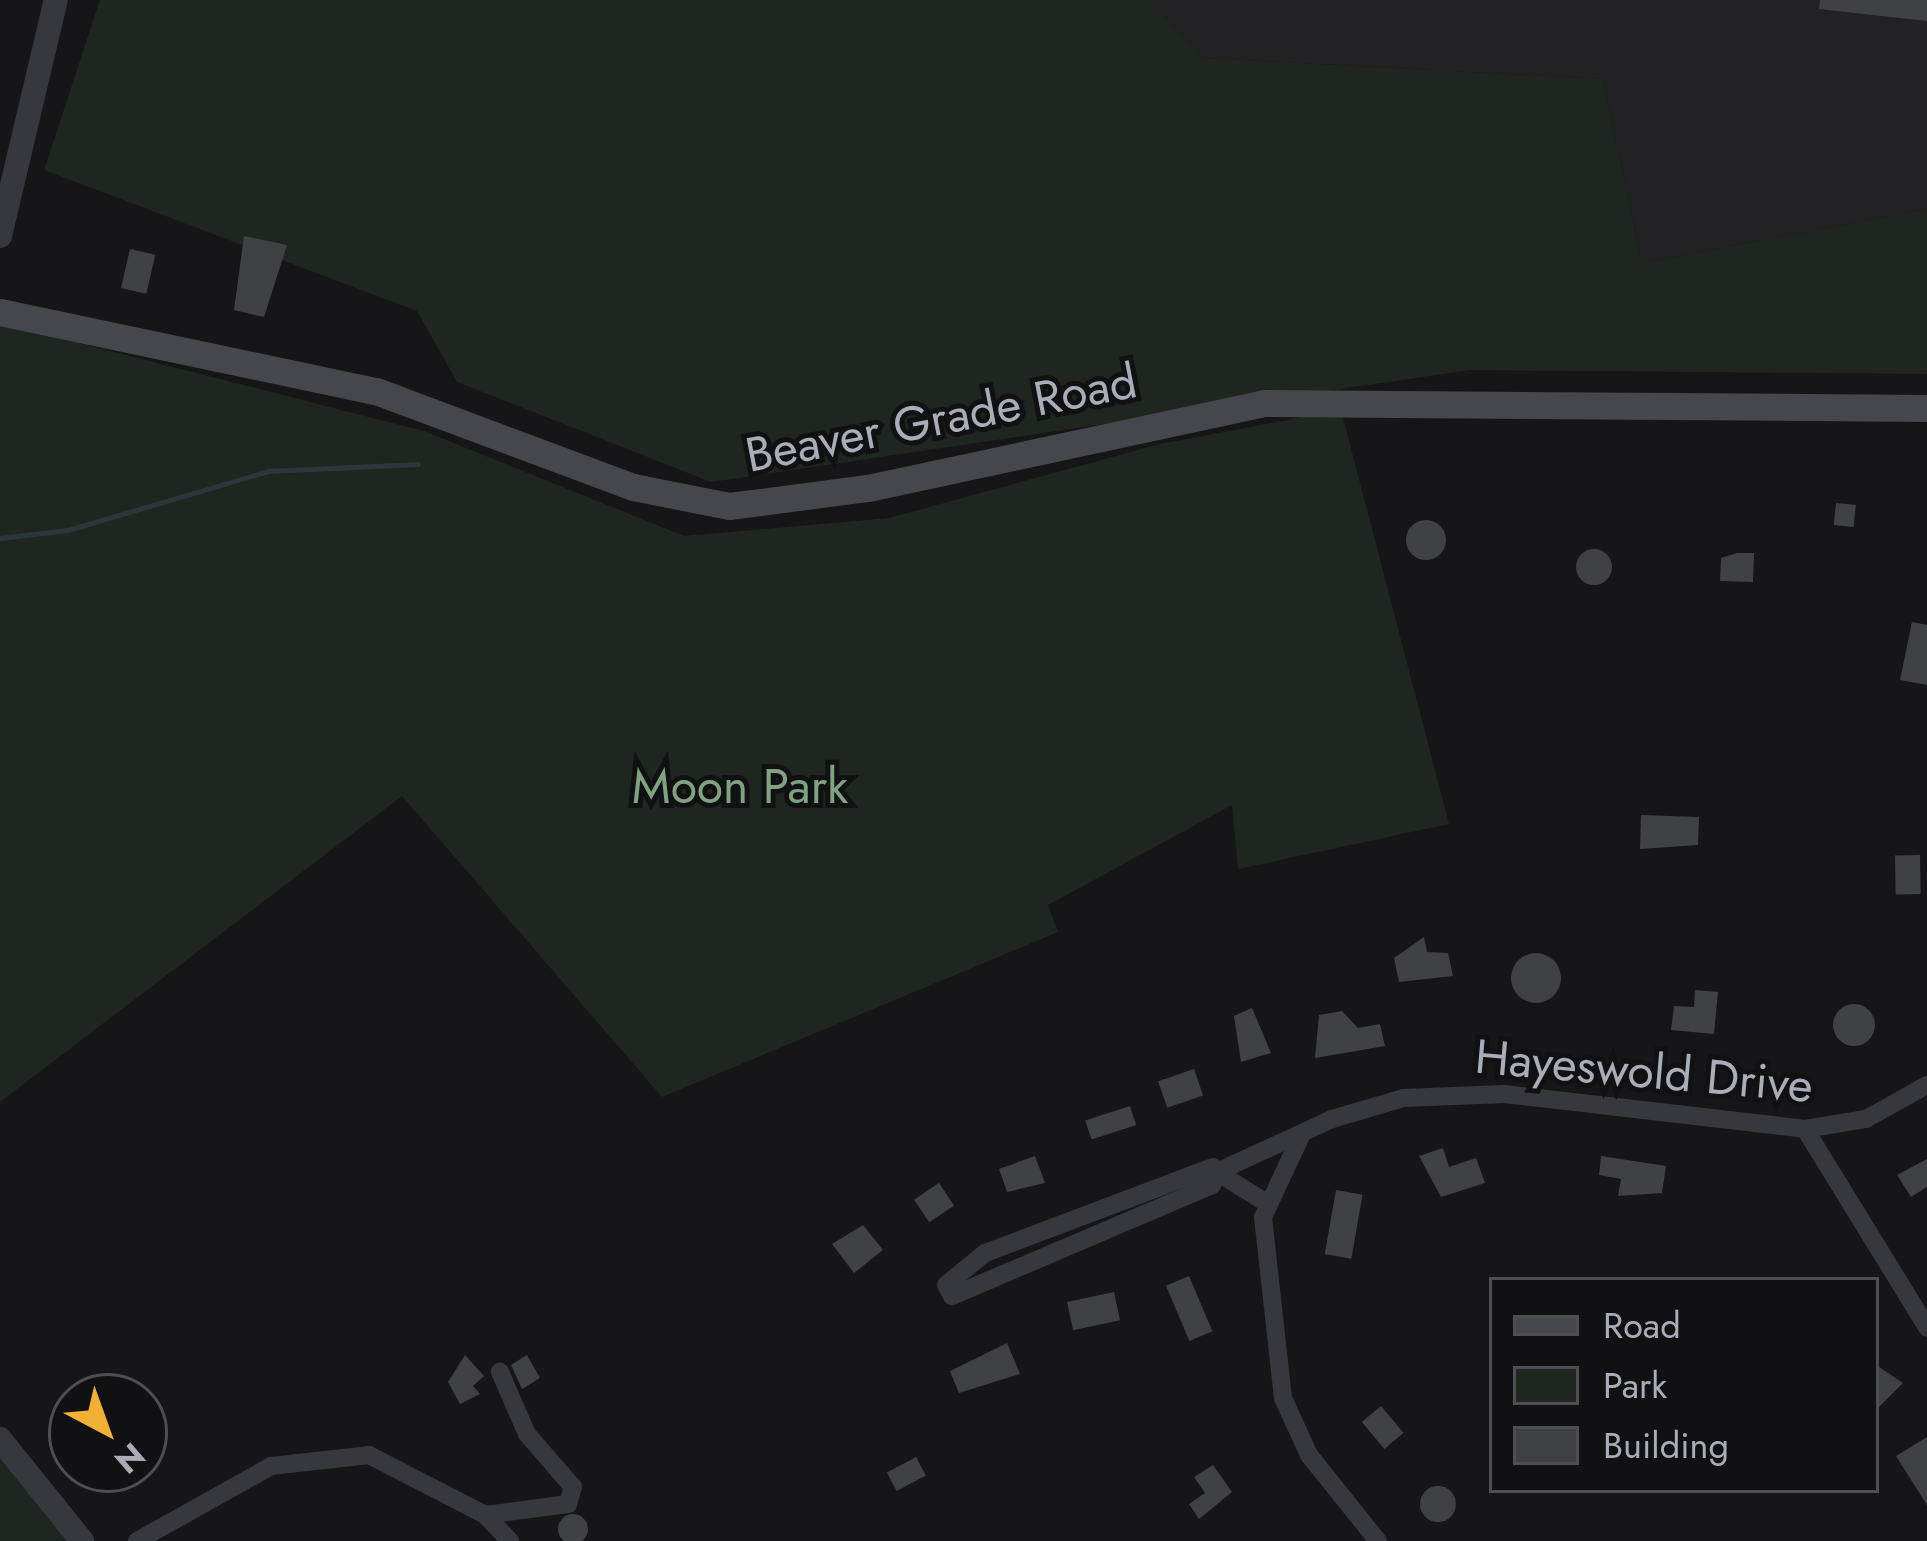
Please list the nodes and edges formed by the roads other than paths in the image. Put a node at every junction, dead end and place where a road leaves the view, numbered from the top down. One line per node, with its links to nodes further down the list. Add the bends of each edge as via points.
1 (56, 0): 2 (street)
2 (0, 236)
3 (0, 312): 4 (main road, Beaver Grade Road, via 376,391 633,488 729,506 868,488 1264,403)
4 (1927, 407)
5 (1927, 1085): 6 (street, Hayeswold Drive, via 1866,1119)
6 (1805, 1129): 7 (street, Hayeswold Drive, via 1478,1092 1403,1098); 10 (street)
7 (1304, 1132): 8 (street, Hayeswold Drive); 9 (street)
8 (1216, 1172): 8 (street, Hayeswold Drive, via 1189,1173 985,1253 948,1292 1212,1184); 9 (street)
9 (1265, 1202): 17 (street, via 1288,1415)
10 (1927, 1327)
11 (500, 1372): 13 (street, via 526,1434 573,1486 568,1504)
12 (0, 1439): 14 (street)
13 (485, 1515): 15 (street, via 369,1455 314,1459 271,1466); 16 (street)
14 (82, 1541)
15 (137, 1541)
16 (510, 1541)
17 (1378, 1541)

